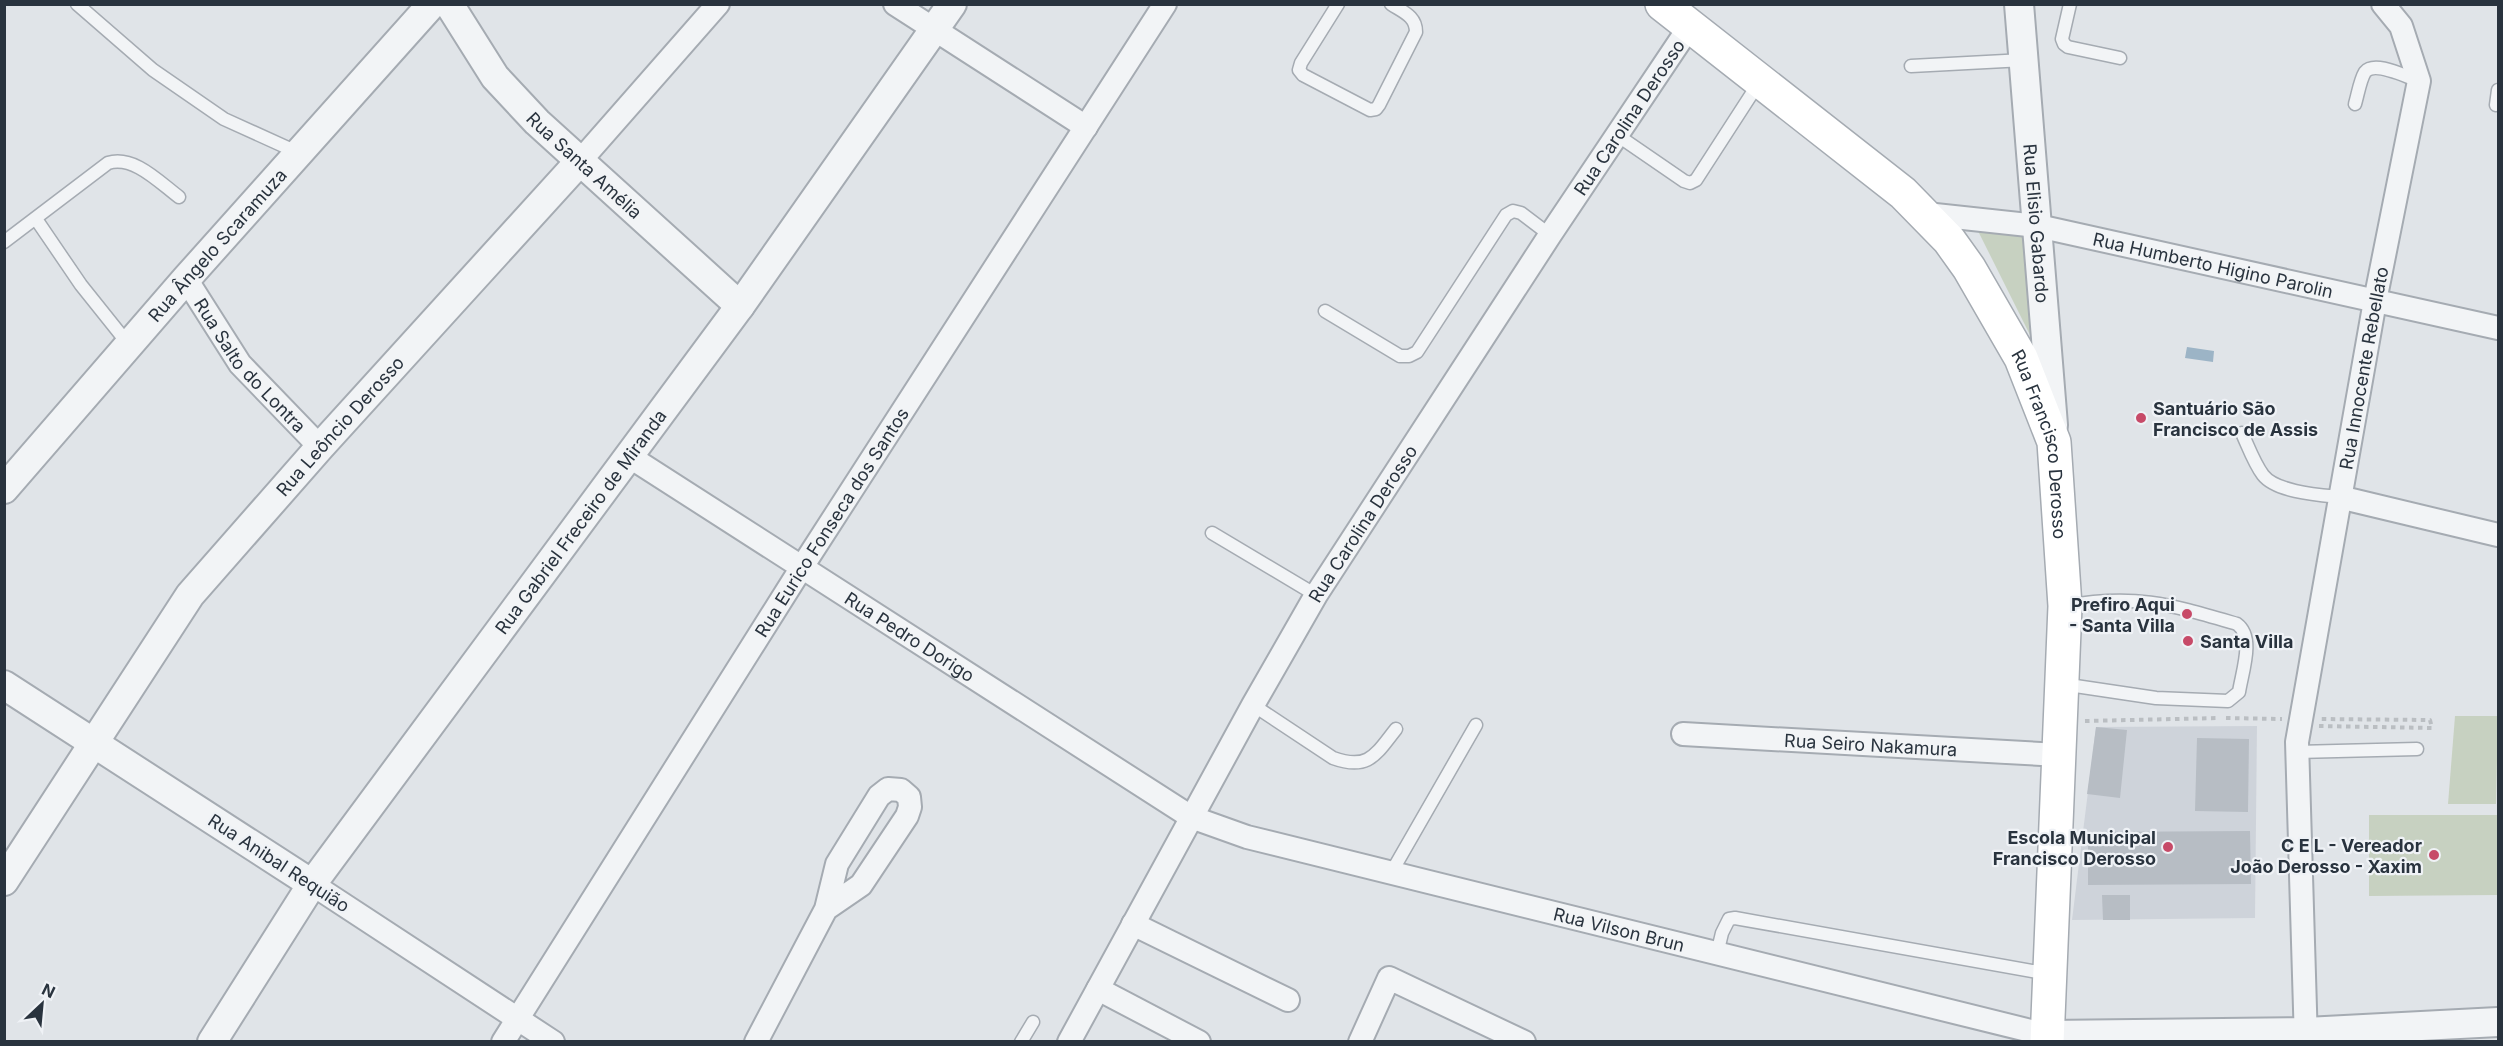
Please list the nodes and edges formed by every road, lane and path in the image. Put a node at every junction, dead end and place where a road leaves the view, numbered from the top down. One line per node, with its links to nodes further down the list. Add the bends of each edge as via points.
1 (77, 4): 26 (lane, via 153,70 224,119)
2 (432, 4): 26 (street, Rua Ângelo Scaramuza)
3 (449, 4): 27 (street, Rua Santa Amélia, via 495,77)
4 (718, 4): 27 (street, Rua Leôncio Derosso)
5 (895, 4): 15 (street)
6 (952, 4): 15 (street, Rua Gabriel Freceiro de Miranda)
7 (1165, 4): 24 (street, Rua Eurico Fonseca dos Santos)
8 (1338, 4): 9 (lane, via 1299,70 1370,110 1379,105 1416,32 1412,17)
9 (1391, 4)
10 (1662, 4): 14 (main road, Rua Francisco Derosso)
11 (2019, 4): 17 (street, Rua Elisio Gabardo)
12 (2070, 4): 16 (lane, via 2064,44)
13 (2383, 4): 20 (street, Rua Innocente Rebellato, via 2401,26)
14 (1690, 26): 19 (main road, Rua Francisco Derosso); 25 (street, Rua Carolina Derosso)
15 (934, 30): 24 (street); 36 (street, Rua Gabriel Freceiro de Miranda)
16 (2120, 58)
17 (2024, 60): 18 (lane); 31 (street, Rua Elisio Gabardo)
18 (1911, 66)
19 (1761, 81): 25 (lane, via 1696,180 1690,183); 29 (main road, Rua Francisco Derosso)
20 (2419, 81): 22 (lane, via 2379,67 2370,68 2364,74); 35 (street, Rua Innocente Rebellato)
21 (2499, 90): 23 (lane)
22 (2355, 104)
23 (2496, 105)
24 (1086, 128): 48 (street, Rua Eurico Fonseca dos Santos)
25 (1617, 135): 32 (street, Rua Carolina Derosso)
26 (298, 153): 34 (street, Rua Ângelo Scaramuza)
27 (580, 160): 36 (street, Rua Santa Amélia); 42 (street, Rua Leôncio Derosso)
28 (179, 197): 30 (lane, via 133,164 119,160 108,163)
29 (1926, 214): 31 (street, Rua Humberto Higino Parolin); 41 (main road, Rua Francisco Derosso, via 1969,268 2021,358)
30 (36, 219): 33 (lane); 39 (lane)
31 (2038, 226): 35 (street, Rua Humberto Higino Parolin); 41 (street, Rua Elisio Gabardo)
32 (1550, 235): 37 (lane, via 1521,213 1506,214 1417,352 1409,356 1400,356); 49 (street, Rua Carolina Derosso)
33 (4, 242)
34 (186, 279): 39 (street, Rua Ângelo Scaramuza); 42 (street, Rua Salto do Lontra, via 240,364)
35 (2374, 301): 38 (street, Rua Humberto Higino Parolin); 45 (street, Rua Innocente Rebellato)
36 (740, 306): 43 (street, Rua Gabriel Freceiro de Miranda)
37 (1324, 311)
38 (2499, 328)
39 (129, 345): 44 (street, Rua Ângelo Scaramuza)
40 (2242, 433): 45 (lane, via 2264,476 2274,484)
41 (2054, 442): 50 (main road, Rua Francisco Derosso)
42 (320, 447): 60 (street, Rua Leôncio Derosso, via 190,595)
43 (627, 455): 48 (street, Rua Pedro Dorigo); 67 (street, Rua Gabriel Freceiro de Miranda)
44 (4, 489)
45 (2338, 498): 47 (street); 61 (street, Rua Innocente Rebellato)
46 (1212, 533): 49 (lane)
47 (2499, 535)
48 (802, 567): 64 (street, Rua Pedro Dorigo); 74 (street, Rua Eurico Fonseca dos Santos)
49 (1316, 595): 53 (street, Rua Carolina Derosso)
50 (2065, 606): 51 (main road, Rua Francisco Derosso); 51 (lane, via 2098,600 2167,604 2237,624 2247,638 2240,692 2228,701 2156,698)
51 (2061, 684): 63 (main road, Rua Francisco Derosso)
52 (4, 685): 60 (street, Rua Anibal Requião)
53 (1253, 705): 58 (lane, via 1345,762 1364,763 1373,758); 64 (street, Rua Carolina Derosso)
54 (2291, 719): 56 (path)
55 (2314, 719): 61 (path, via 2430,720 2432,728 2313,726)
56 (2078, 721)
57 (1476, 725): 65 (lane)
58 (1396, 729)
59 (1683, 734): 63 (street, Rua Seiro Nakamura)
60 (93, 742): 66 (street, Rua Leôncio Derosso); 67 (street, Rua Anibal Requião)
61 (2297, 747): 62 (lane); 77 (street, Rua Innocente Rebellato)
62 (2416, 749)
63 (2058, 755): 71 (main road, Rua Francisco Derosso)
64 (1191, 817): 65 (street, Rua Vilson Brun, via 1246,837); 69 (street, Rua Carolina Derosso)
65 (1391, 873): 70 (street, Rua Vilson Brun)
66 (4, 881)
67 (312, 884): 74 (street, Rua Anibal Requião); 80 (street, Rua Gabriel Freceiro de Miranda)
68 (826, 909): 68 (street, via 861,885 907,816 909,798 901,790 888,789 879,796 837,864); 83 (street)
69 (1133, 924): 72 (street, Rua Carolina Derosso); 73 (street)
70 (1717, 954): 71 (lane, via 1725,923 1735,918); 78 (street, Rua Vilson Brun)
71 (2050, 974): 78 (main road, Rua Francisco Derosso)
72 (1098, 989): 79 (street, Rua Carolina Derosso); 85 (street)
73 (1288, 1000)
74 (518, 1019): 81 (street, Rua Eurico Fonseca dos Santos); 82 (street, Rua Anibal Requião)
75 (1033, 1022): 84 (lane)
76 (2499, 1022): 77 (street)
77 (2306, 1037): 78 (street)
78 (2047, 1038)
79 (1075, 1040)
80 (212, 1041)
81 (503, 1041)
82 (554, 1041)
83 (756, 1041)
84 (1021, 1041)
85 (1199, 1041)
86 (1360, 1041): 87 (street, via 1389,978)
87 (1524, 1041)

